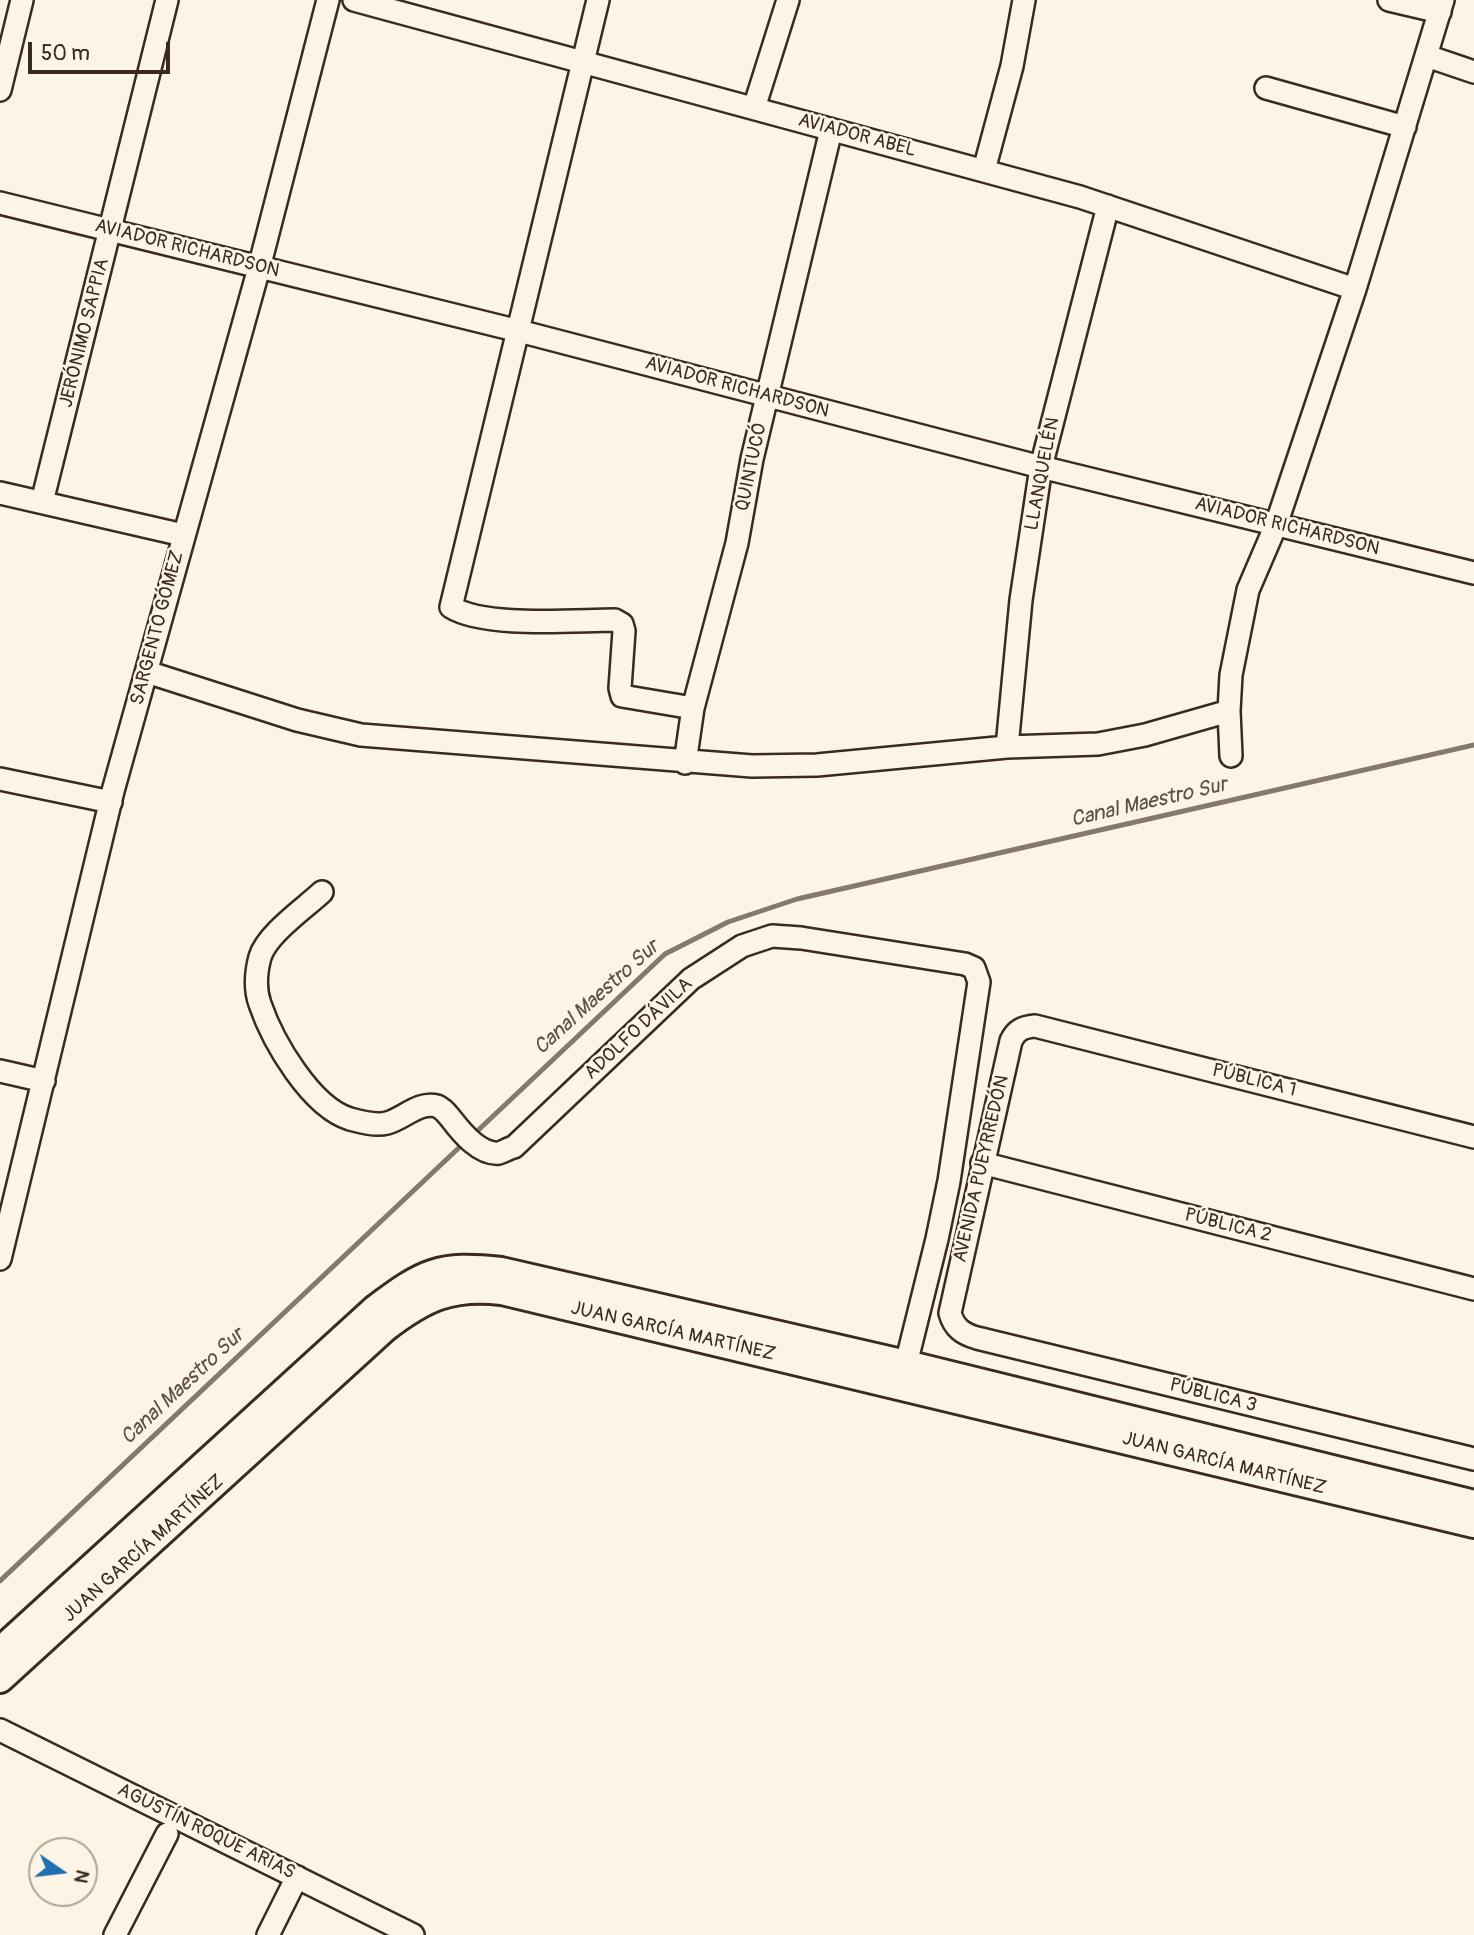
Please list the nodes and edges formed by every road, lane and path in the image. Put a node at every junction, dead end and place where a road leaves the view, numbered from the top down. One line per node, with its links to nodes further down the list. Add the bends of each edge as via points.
1 (22, 0): 14 (street)
2 (167, 0): 21 (street, JERÓNIMO SAPPIA)
3 (328, 0): 22 (street, SARGENTO GÓMEZ)
4 (354, 0): 11 (street, AVIADOR ABEL)
5 (598, 0): 11 (street)
6 (788, 0): 15 (street)
7 (1024, 0): 18 (street)
8 (1389, 0): 9 (street)
9 (1442, 6): 10 (street)
10 (1427, 56): 12 (street); 16 (street)
11 (583, 62): 15 (street, AVIADOR ABEL); 24 (street)
12 (1474, 72)
13 (1266, 88): 16 (street)
14 (0, 90)
15 (754, 108): 17 (street, AVIADOR ABEL)
16 (1405, 127): 23 (street)
17 (831, 130): 18 (street, AVIADOR ABEL); 25 (street, QUINTUCÓ)
18 (984, 170): 20 (street, AVIADOR ABEL)
19 (0, 203): 21 (street, AVIADOR RICHARDSON)
20 (1108, 206): 23 (street, AVIADOR ABEL); 26 (street, LLANQUELÉN)
21 (111, 229): 22 (street, AVIADOR RICHARDSON); 28 (street, JERÓNIMO SAPPIA)
22 (259, 268): 24 (street, AVIADOR RICHARDSON); 30 (street, SARGENTO GÓMEZ)
23 (1355, 289): 29 (street)
24 (519, 331): 25 (street, AVIADOR RICHARDSON); 33 (street, via 451,607 494,620 615,620 624,631 622,696)
25 (767, 396): 26 (street, AVIADOR RICHARDSON); 33 (street, QUINTUCÓ, via 737,543)
26 (1041, 467): 29 (street, AVIADOR RICHARDSON); 35 (street, LLANQUELÉN, via 1021,600)
27 (0, 493): 28 (street)
28 (42, 502): 30 (street)
29 (1276, 525): 31 (street, AVIADOR RICHARDSON); 34 (street, via 1248,590 1231,675)
30 (183, 535): 32 (street, SARGENTO GÓMEZ)
31 (1474, 573)
32 (146, 672): 37 (street, via 297,720 361,735); 39 (street, SARGENTO GÓMEZ)
33 (693, 708): 37 (street, QUINTUCÓ)
34 (1229, 711): 35 (street, via 1123,740); 36 (street)
35 (1007, 747): 37 (street, via 817,765)
36 (1231, 756)
37 (685, 762)
38 (0, 779): 39 (street)
39 (111, 802): 43 (street, SARGENTO GÓMEZ)
40 (322, 892): 49 (street, ADOLFO DÁVILA, via 272,938 261,955 256,980 260,1003 281,1050 329,1109 349,1118 387,1124 433,1105 443,1109 476,1144 499,1153 514,1147 691,979 742,946 772,936 802,938 974,968 979,982 948,1181)
41 (1035, 1026): 44 (street, PÚBLICA 1); 45 (street, AVENIDA PUEYRREDÓN, via 1018,1031 1011,1041)
42 (0, 1071): 43 (street)
43 (44, 1081): 46 (street, SARGENTO GÓMEZ)
44 (1474, 1137)
45 (982, 1163): 47 (street, PÚBLICA 2); 48 (street, AVENIDA PUEYRREDÓN, via 951,1304)
46 (0, 1259)
47 (1474, 1289)
48 (955, 1327): 50 (street, PÚBLICA 3, via 977,1338)
49 (906, 1364): 51 (main road, JUAN GARCÍA MARTÍNEZ); 53 (main road, JUAN GARCÍA MARTÍNEZ, via 501,1271 437,1271 375,1309)
50 (1474, 1459)
51 (1474, 1504)
52 (1474, 1524): 54 (main road, JUAN GARCÍA MARTÍNEZ, via 502,1291 467,1289 428,1298 384,1328)
53 (0, 1651)
54 (0, 1679)
55 (0, 1730): 57 (street, AGUSTÍN ROQUE ARIAS)
56 (167, 1834): 58 (street)
57 (297, 1877): 59 (street); 60 (street, AGUSTÍN ROQUE ARIAS)
58 (115, 1935)
59 (268, 1935)
60 (413, 1935)

